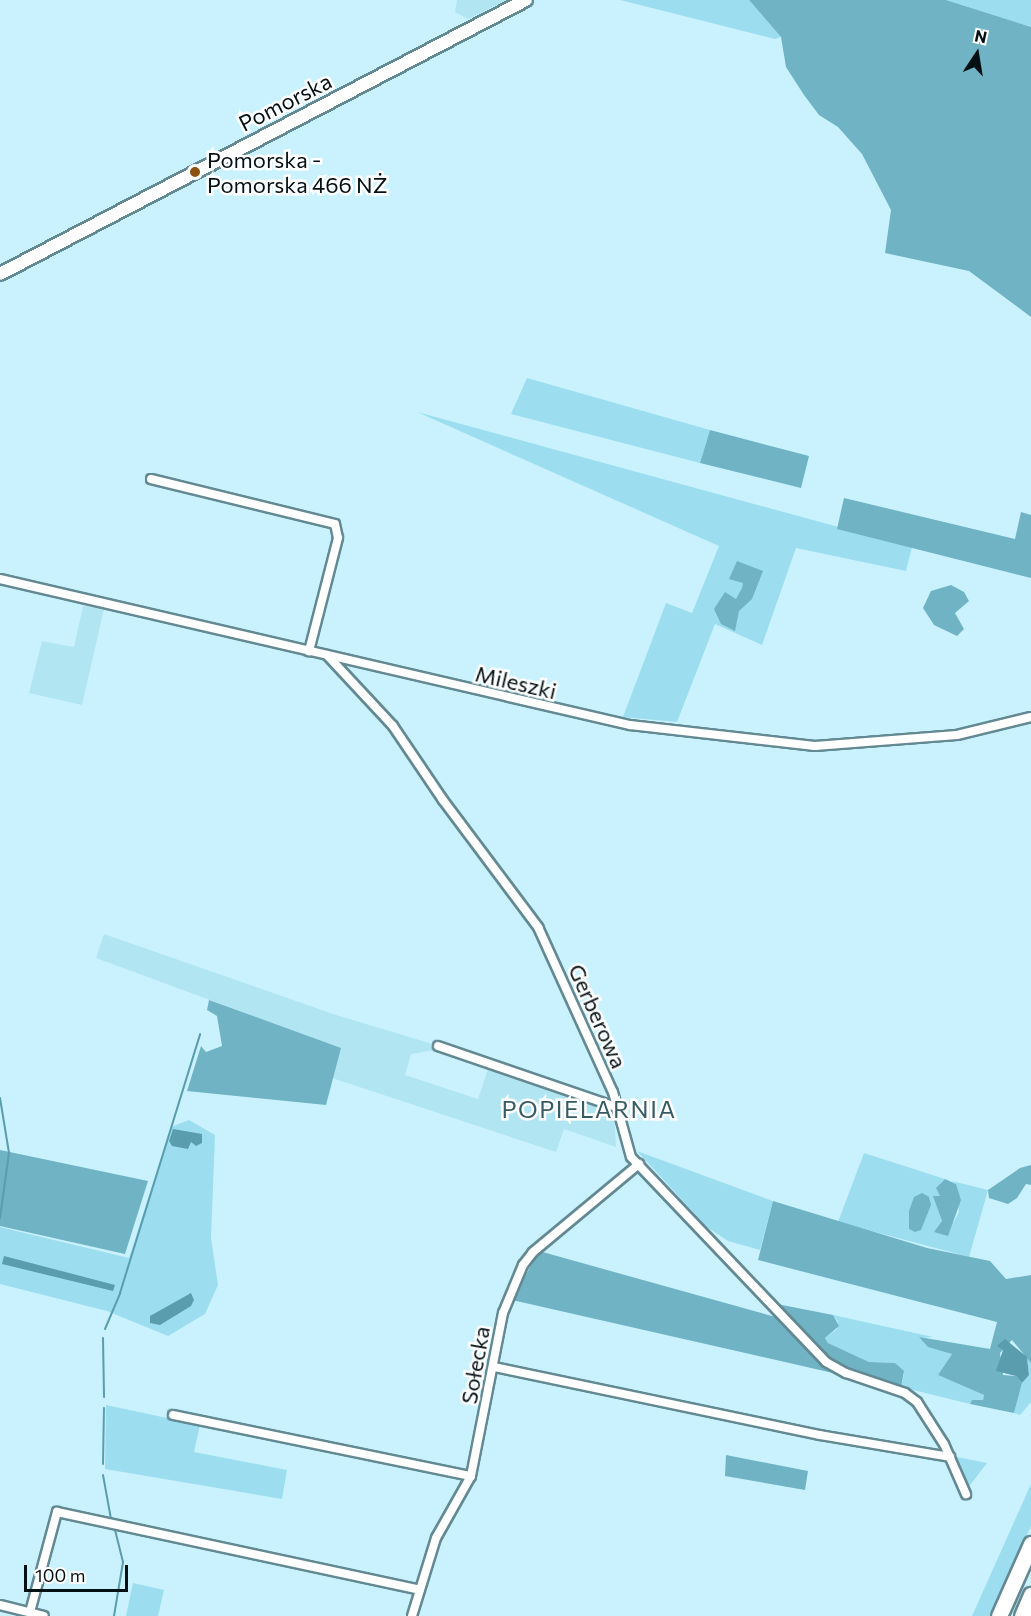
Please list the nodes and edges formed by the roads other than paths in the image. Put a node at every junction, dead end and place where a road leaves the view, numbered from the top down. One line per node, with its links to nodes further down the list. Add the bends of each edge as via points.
1 (526, 0): 2 (street, Pomorska)
2 (0, 274)
3 (151, 479): 5 (street, via 335,524 338,538)
4 (0, 579): 5 (street, Mileszki)
5 (309, 651): 6 (street, Mileszki)
6 (327, 655): 7 (street, Mileszki, via 630,725 784,744 844,745 957,735); 9 (street, Gerberowa, via 393,726 442,800 521,900 538,927)
7 (1031, 717)
8 (438, 1046): 9 (street)
9 (619, 1108): 10 (street, Gerberowa, via 627,1148)
10 (639, 1164): 11 (street, Sołecka, via 527,1258 503,1313); 13 (street, Gerberowa, via 826,1362 835,1369 911,1397 936,1428)
11 (494, 1367): 13 (street, via 796,1431); 14 (street, Sołecka)
12 (173, 1415): 14 (street)
13 (950, 1457): 15 (street, Gerberowa)
14 (471, 1476): 17 (street, Sołecka, via 436,1538)
15 (966, 1494)
16 (1031, 1544): 23 (highway)
17 (420, 1590): 20 (street, via 57,1512); 22 (street, Sołecka)
18 (1031, 1595): 24 (highway)
19 (0, 1605): 20 (street)
20 (30, 1612): 21 (street)
21 (44, 1616)
22 (412, 1616)
23 (999, 1616)
24 (1022, 1616)

